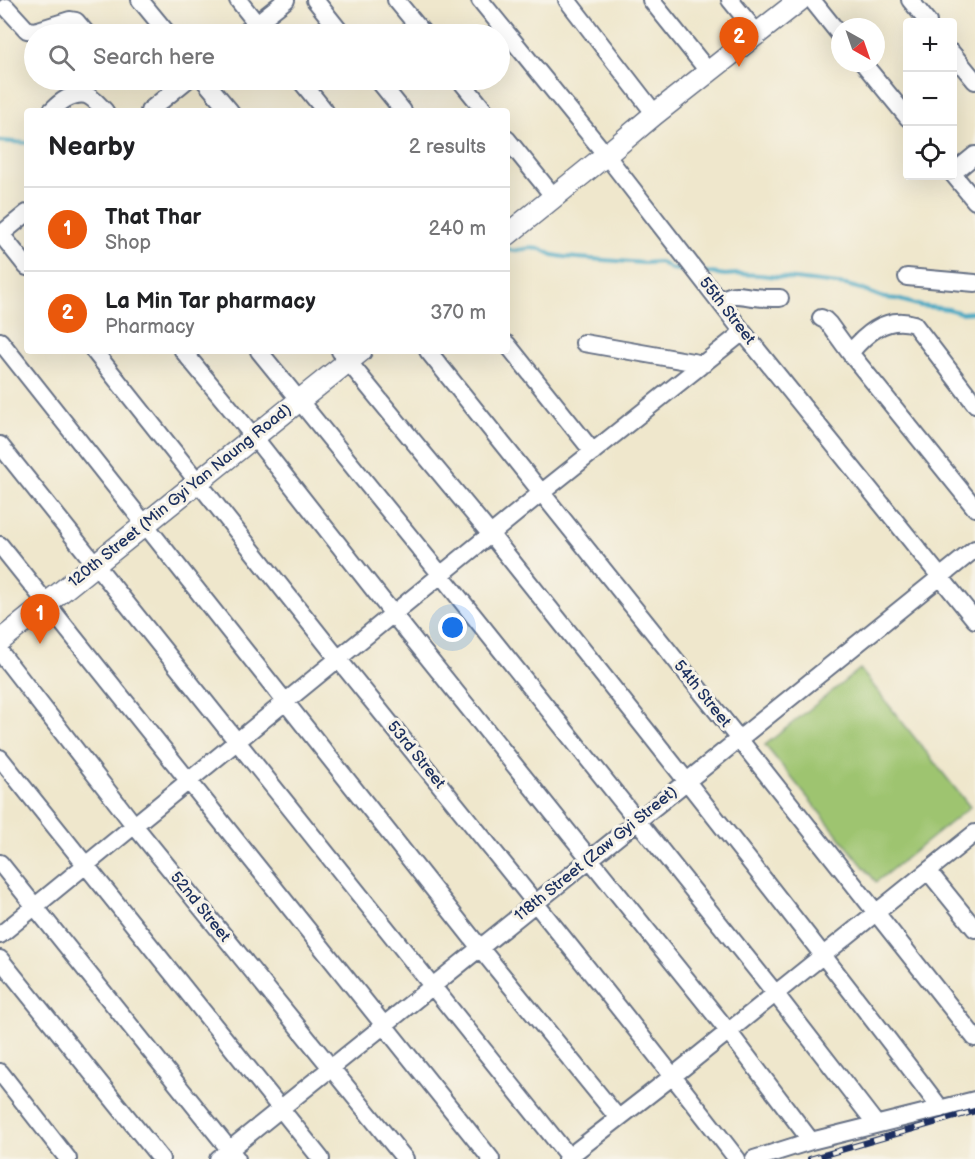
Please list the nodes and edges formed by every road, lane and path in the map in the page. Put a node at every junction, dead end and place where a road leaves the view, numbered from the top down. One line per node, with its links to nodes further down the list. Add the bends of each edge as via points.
1 (140, 0): 17 (street)
2 (238, 0): 18 (street)
3 (286, 0): 19 (street)
4 (315, 0): 20 (street)
5 (396, 0): 21 (street)
6 (480, 0): 22 (street, 55th Street)
7 (567, 0): 44 (street)
8 (651, 0): 28 (street)
9 (730, 0): 25 (street)
10 (800, 0): 25 (main road)
11 (812, 0): 23 (street)
12 (910, 0): 14 (street)
13 (7, 6): 24 (street)
14 (925, 18)
15 (57, 24): 16 (street, via 70,20)
16 (79, 24)
17 (159, 24)
18 (257, 24)
19 (265, 24)
20 (334, 24)
21 (416, 24)
22 (500, 24)
23 (831, 24)
24 (24, 26)
25 (756, 33): 28 (main road)
26 (510, 37): 46 (street, 55th Street)
27 (957, 59): 30 (street)
28 (708, 71): 44 (main road)
29 (870, 72): 43 (street)
30 (975, 81)
31 (175, 90): 38 (street)
32 (212, 90): 39 (street)
33 (308, 90): 40 (street)
34 (386, 90): 41 (street)
35 (468, 90): 42 (street)
36 (54, 108): 37 (street, via 67,98 88,95)
37 (102, 108)
38 (153, 108)
39 (227, 108)
40 (323, 108)
41 (401, 108)
42 (483, 108)
43 (903, 112)
44 (655, 114): 46 (main road)
45 (510, 143): 50 (street)
46 (606, 155): 50 (main road); 59 (street, 55th Street)
47 (975, 155): 48 (street)
48 (957, 170)
49 (957, 178): 51 (street)
50 (554, 197): 53 (main road)
51 (975, 201)
52 (24, 215): 54 (street)
53 (512, 225)
54 (0, 234): 55 (street)
55 (24, 263)
56 (907, 277): 57 (street)
57 (975, 283)
58 (780, 298): 59 (street, via 739,294)
59 (719, 301): 61 (street, 55th Street)
60 (821, 318): 65 (street)
61 (743, 332): 71 (street); 86 (street, 55th Street)
62 (0, 341): 80 (street)
63 (584, 344): 71 (street)
64 (510, 348): 76 (street)
65 (850, 353): 73 (street, via 873,330 899,321 914,324); 79 (street)
66 (96, 354): 77 (street, 53rd Street)
67 (185, 354): 74 (street)
68 (261, 354): 72 (street)
69 (350, 354): 72 (main road, 120th Street (Min Gyi Yan Naung Road)); 81 (street)
70 (430, 354): 78 (street, 54th Street)
71 (704, 364): 76 (street)
72 (300, 400): 74 (main road, 120th Street (Min Gyi Yan Naung Road)); 85 (street)
73 (975, 404)
74 (254, 437): 77 (main road, 120th Street (Min Gyi Yan Naung Road)); 88 (street)
75 (0, 445): 84 (street)
76 (593, 452): 78 (street)
77 (199, 482): 80 (main road, 120th Street (Min Gyi Yan Naung Road)); 92 (street, 53rd Street)
78 (541, 493): 81 (street); 94 (street, 54th Street)
79 (975, 508)
80 (145, 524): 84 (main road, 120th Street (Min Gyi Yan Naung Road)); 93 (street)
81 (490, 535): 85 (street); 98 (street)
82 (0, 545): 87 (street)
83 (975, 549): 86 (street, 118th Street (Zaw Gyi Street))
84 (94, 564): 87 (main road, 120th Street (Min Gyi Yan Naung Road)); 95 (street)
85 (441, 575): 88 (street); 99 (street)
86 (940, 577): 89 (street, 55th Street); 94 (street, 118th Street (Zaw Gyi Street))
87 (46, 602): 90 (main road, 120th Street (Min Gyi Yan Naung Road)); 97 (street)
88 (393, 614): 92 (street); 102 (street)
89 (975, 620)
90 (0, 641)
91 (0, 652): 100 (street, 52nd Street)
92 (338, 658): 93 (street); 106 (street, 53rd Street)
93 (285, 702): 95 (street); 111 (street)
94 (739, 739): 98 (street, 118th Street (Zaw Gyi Street)); 108 (street, 54th Street)
95 (237, 741): 97 (street); 114 (street)
96 (0, 758): 104 (street)
97 (188, 781): 100 (street); 116 (street)
98 (687, 781): 99 (street, 118th Street (Zaw Gyi Street)); 112 (street)
99 (638, 821): 102 (street, 118th Street (Zaw Gyi Street)); 115 (street)
100 (134, 825): 104 (street); 119 (street, 52nd Street)
101 (975, 833): 105 (street)
102 (590, 859): 106 (street, 118th Street (Zaw Gyi Street)); 117 (street)
103 (0, 863): 107 (street)
104 (85, 865): 107 (street); 123 (street)
105 (928, 871): 108 (street); 109 (street)
106 (536, 903): 111 (street, 118th Street (Zaw Gyi Street)); 121 (street, 53rd Street)
107 (34, 907): 110 (street); 128 (street)
108 (875, 912): 112 (street); 118 (street, 54th Street)
109 (975, 929)
110 (0, 935)
111 (480, 948): 114 (street, 118th Street (Zaw Gyi Street)); 125 (street)
112 (824, 954): 115 (street); 124 (street)
113 (0, 959): 131 (street)
114 (432, 985): 116 (street, 118th Street (Zaw Gyi Street)); 129 (street)
115 (776, 993): 117 (street); 126 (street)
116 (385, 1025): 119 (street, 118th Street (Zaw Gyi Street)); 134 (street)
117 (728, 1031): 121 (street); 127 (street)
118 (975, 1038)
119 (330, 1068): 123 (street, 118th Street (Zaw Gyi Street)); 133 (street, 52nd Street)
120 (0, 1072): 130 (street)
121 (673, 1076): 125 (street); 135 (street, 53rd Street)
122 (975, 1100): 124 (street)
123 (280, 1109): 128 (street, 118th Street (Zaw Gyi Street)); 132 (street)
124 (941, 1109): 126 (street)
125 (618, 1118): 129 (street)
126 (876, 1124): 127 (street)
127 (811, 1141): 136 (street)
128 (228, 1156)
129 (568, 1158)
130 (68, 1159)
131 (161, 1159)
132 (321, 1159)
133 (405, 1159)
134 (491, 1159)
135 (737, 1159)
136 (754, 1159)

